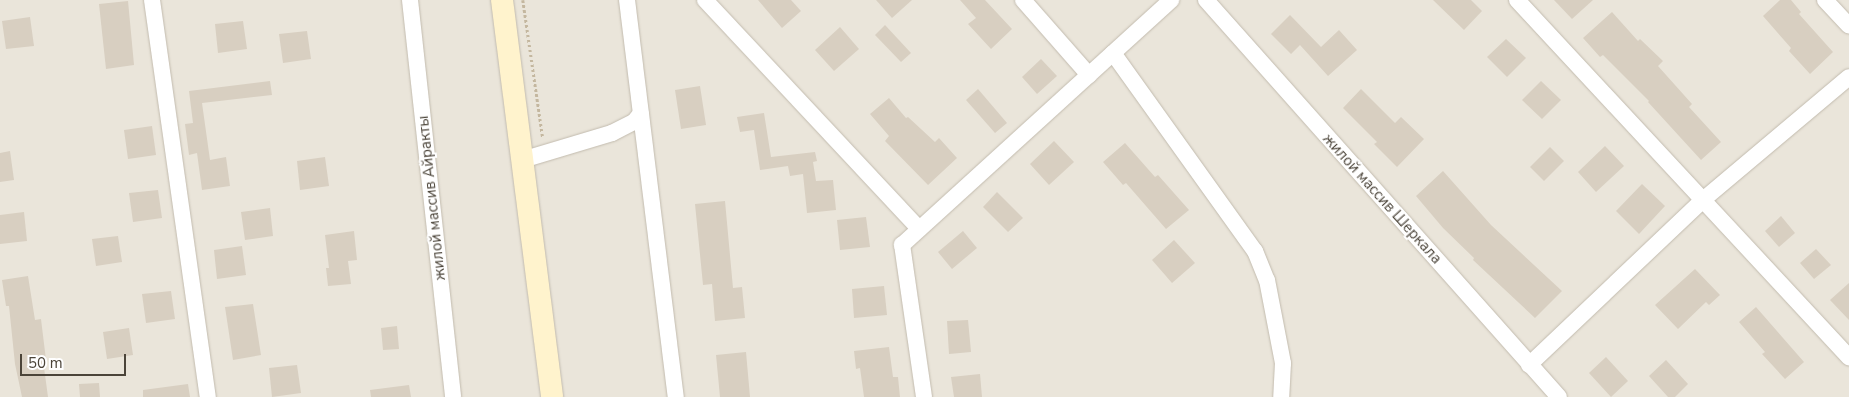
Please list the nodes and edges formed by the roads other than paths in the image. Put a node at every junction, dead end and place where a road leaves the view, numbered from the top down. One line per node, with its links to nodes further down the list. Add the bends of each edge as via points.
1 (152, 0): 21 (street)
2 (410, 0): 22 (street, жилой массив Айракты)
3 (502, 0): 16 (main road)
4 (627, 0): 15 (street)
5 (705, 0): 18 (street)
6 (1023, 0): 13 (street)
7 (1171, 0): 12 (street)
8 (1206, 0): 20 (street, жилой массив Шеркала)
9 (1517, 0): 17 (street)
10 (1825, 0): 11 (street)
11 (1849, 26)
12 (1113, 53): 13 (street); 26 (street, via 1255,251 1267,280 1283,363)
13 (1088, 75): 18 (street)
14 (1849, 77): 17 (street)
15 (641, 113): 16 (street, via 634,122 612,134); 24 (street)
16 (522, 160): 23 (main road)
17 (1704, 199): 19 (street); 20 (street)
18 (919, 229): 25 (street, via 902,245)
19 (1849, 357)
20 (1529, 365): 27 (street, жилой массив Шеркала)
21 (208, 397)
22 (453, 397)
23 (552, 397)
24 (676, 397)
25 (924, 397)
26 (1281, 397)
27 (1559, 397)

